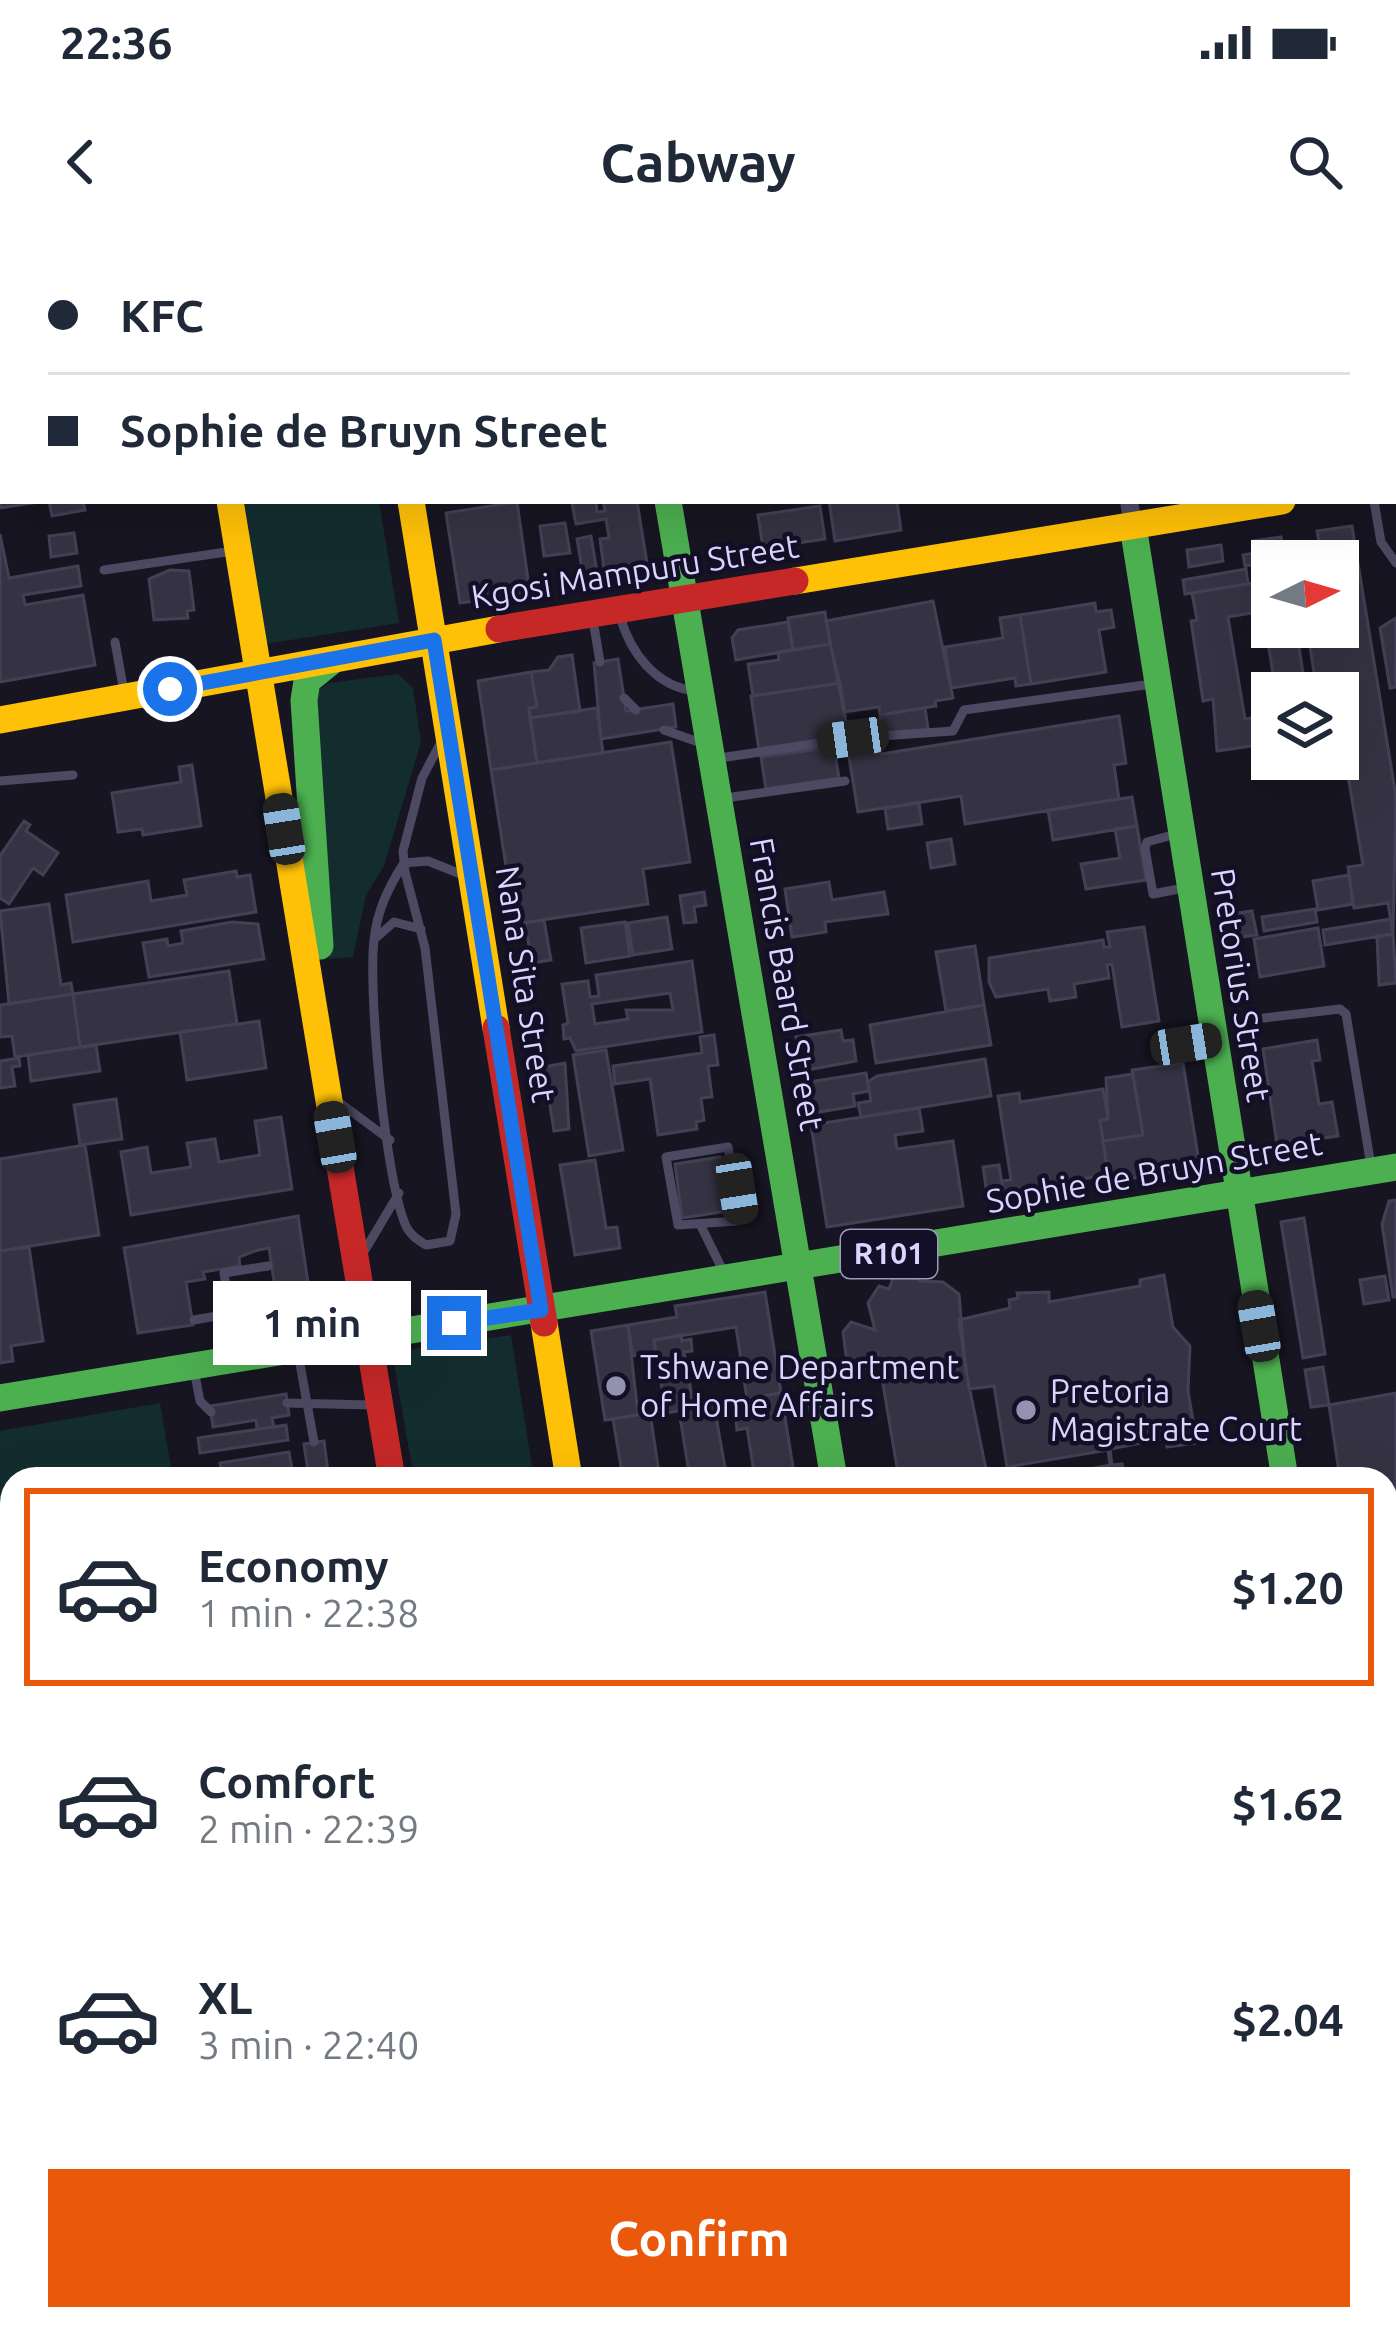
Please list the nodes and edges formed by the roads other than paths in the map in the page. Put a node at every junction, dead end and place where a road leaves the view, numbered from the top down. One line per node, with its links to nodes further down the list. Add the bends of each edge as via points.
1 (230, 504): 7 (main road)
2 (411, 504): 12 (main road, Nana Sita Street)
3 (669, 504): 10 (main road, Francis Baard Street)
4 (1244, 504): 6 (main road, Kgosi Mampuru Street)
5 (1375, 504): 8 (lane, via 1381,542)
6 (1131, 513): 10 (main road, Kgosi Mampuru Street); 17 (main road, Pretorius Street)
7 (238, 550): 9 (lane); 16 (main road)
8 (1396, 563)
9 (104, 570)
10 (686, 600): 11 (main road, Kgosi Mampuru Street); 18 (main road, Francis Baard Street)
11 (606, 613): 12 (main road, Kgosi Mampuru Street); 15 (lane); 18 (lane, via 642,662 675,686)
12 (434, 640): 14 (main road, Kgosi Mampuru Street); 23 (main road, Nana Sita Street)
13 (115, 642): 19 (lane)
14 (340, 656): 16 (main road, Kgosi Mampuru Street); 39 (main road, via 307,680 304,700)
15 (600, 662)
16 (259, 672): 19 (main road, Kgosi Mampuru Street); 39 (main road)
17 (1158, 683): 25 (lane, via 964,710 953,731); 30 (main road, Pretorius Street)
18 (701, 691): 25 (main road, Francis Baard Street)
19 (125, 697): 22 (main road, Kgosi Mampuru Street)
20 (624, 698): 21 (lane)
21 (636, 710)
22 (0, 720)
23 (448, 729): 31 (lane, via 422,778); 32 (main road, Nana Sita Street)
24 (664, 730): 25 (lane)
25 (711, 752): 29 (main road, Francis Baard Street)
26 (74, 775): 27 (lane)
27 (0, 781)
28 (845, 781): 29 (lane)
29 (719, 799): 48 (main road, Francis Baard Street)
30 (1181, 833): 33 (main road, Pretorius Street); 33 (lane, via 1147,842 1153,894)
31 (404, 863): 32 (lane, via 448,865); 34 (lane); 35 (lane, via 387,890)
32 (472, 881): 50 (main road, Nana Sita Street)
33 (1190, 887): 37 (main road, Pretorius Street)
34 (421, 929): 35 (lane, via 394,922); 43 (lane, via 456,1214 450,1241 414,1238)
35 (374, 942): 41 (lane)
36 (1264, 1018): 42 (lane, via 1346,1014)
37 (1213, 1040): 38 (lane); 44 (main road, Pretorius Street)
38 (1169, 1046)
39 (322, 1054): 40 (main road)
40 (328, 1094): 41 (lane); 46 (main road)
41 (390, 1140): 43 (lane)
42 (1384, 1169): 44 (main road, Sophie de Bruyn Street / R101)
43 (399, 1193): 46 (lane)
44 (1237, 1194): 48 (main road, Sophie de Bruyn Street / R101); 66 (main road, Pretorius Street)
45 (701, 1226): 45 (lane, via 683,1228 674,1219 666,1157 728,1148 740,1213 729,1224); 49 (lane)
46 (356, 1265): 53 (main road)
47 (268, 1266): 51 (lane, via 224,1273)
48 (799, 1270): 49 (main road, Sophie de Bruyn Street / R101); 65 (main road, Francis Baard Street)
49 (728, 1281): 50 (main road, Sophie de Bruyn Street / R101)
50 (541, 1310): 53 (main road, Sophie de Bruyn Street / R101); 64 (main road, Nana Sita Street)
51 (228, 1314): 52 (lane); 55 (lane)
52 (194, 1320)
53 (368, 1335): 54 (main road, Sophie de Bruyn Street / R101); 59 (main road)
54 (297, 1347): 55 (main road, Sophie de Bruyn Street / R101); 60 (lane)
55 (237, 1358): 56 (main road, Sophie de Bruyn Street / R101)
56 (192, 1365): 57 (main road, Sophie de Bruyn Street / R101); 61 (lane, via 200,1401)
57 (0, 1398)
58 (287, 1403): 60 (lane)
59 (380, 1405): 60 (lane); 63 (main road)
60 (308, 1407): 62 (lane)
61 (211, 1412)
62 (314, 1442)
63 (390, 1467)
64 (567, 1467)
65 (832, 1467)
66 (1281, 1467)

